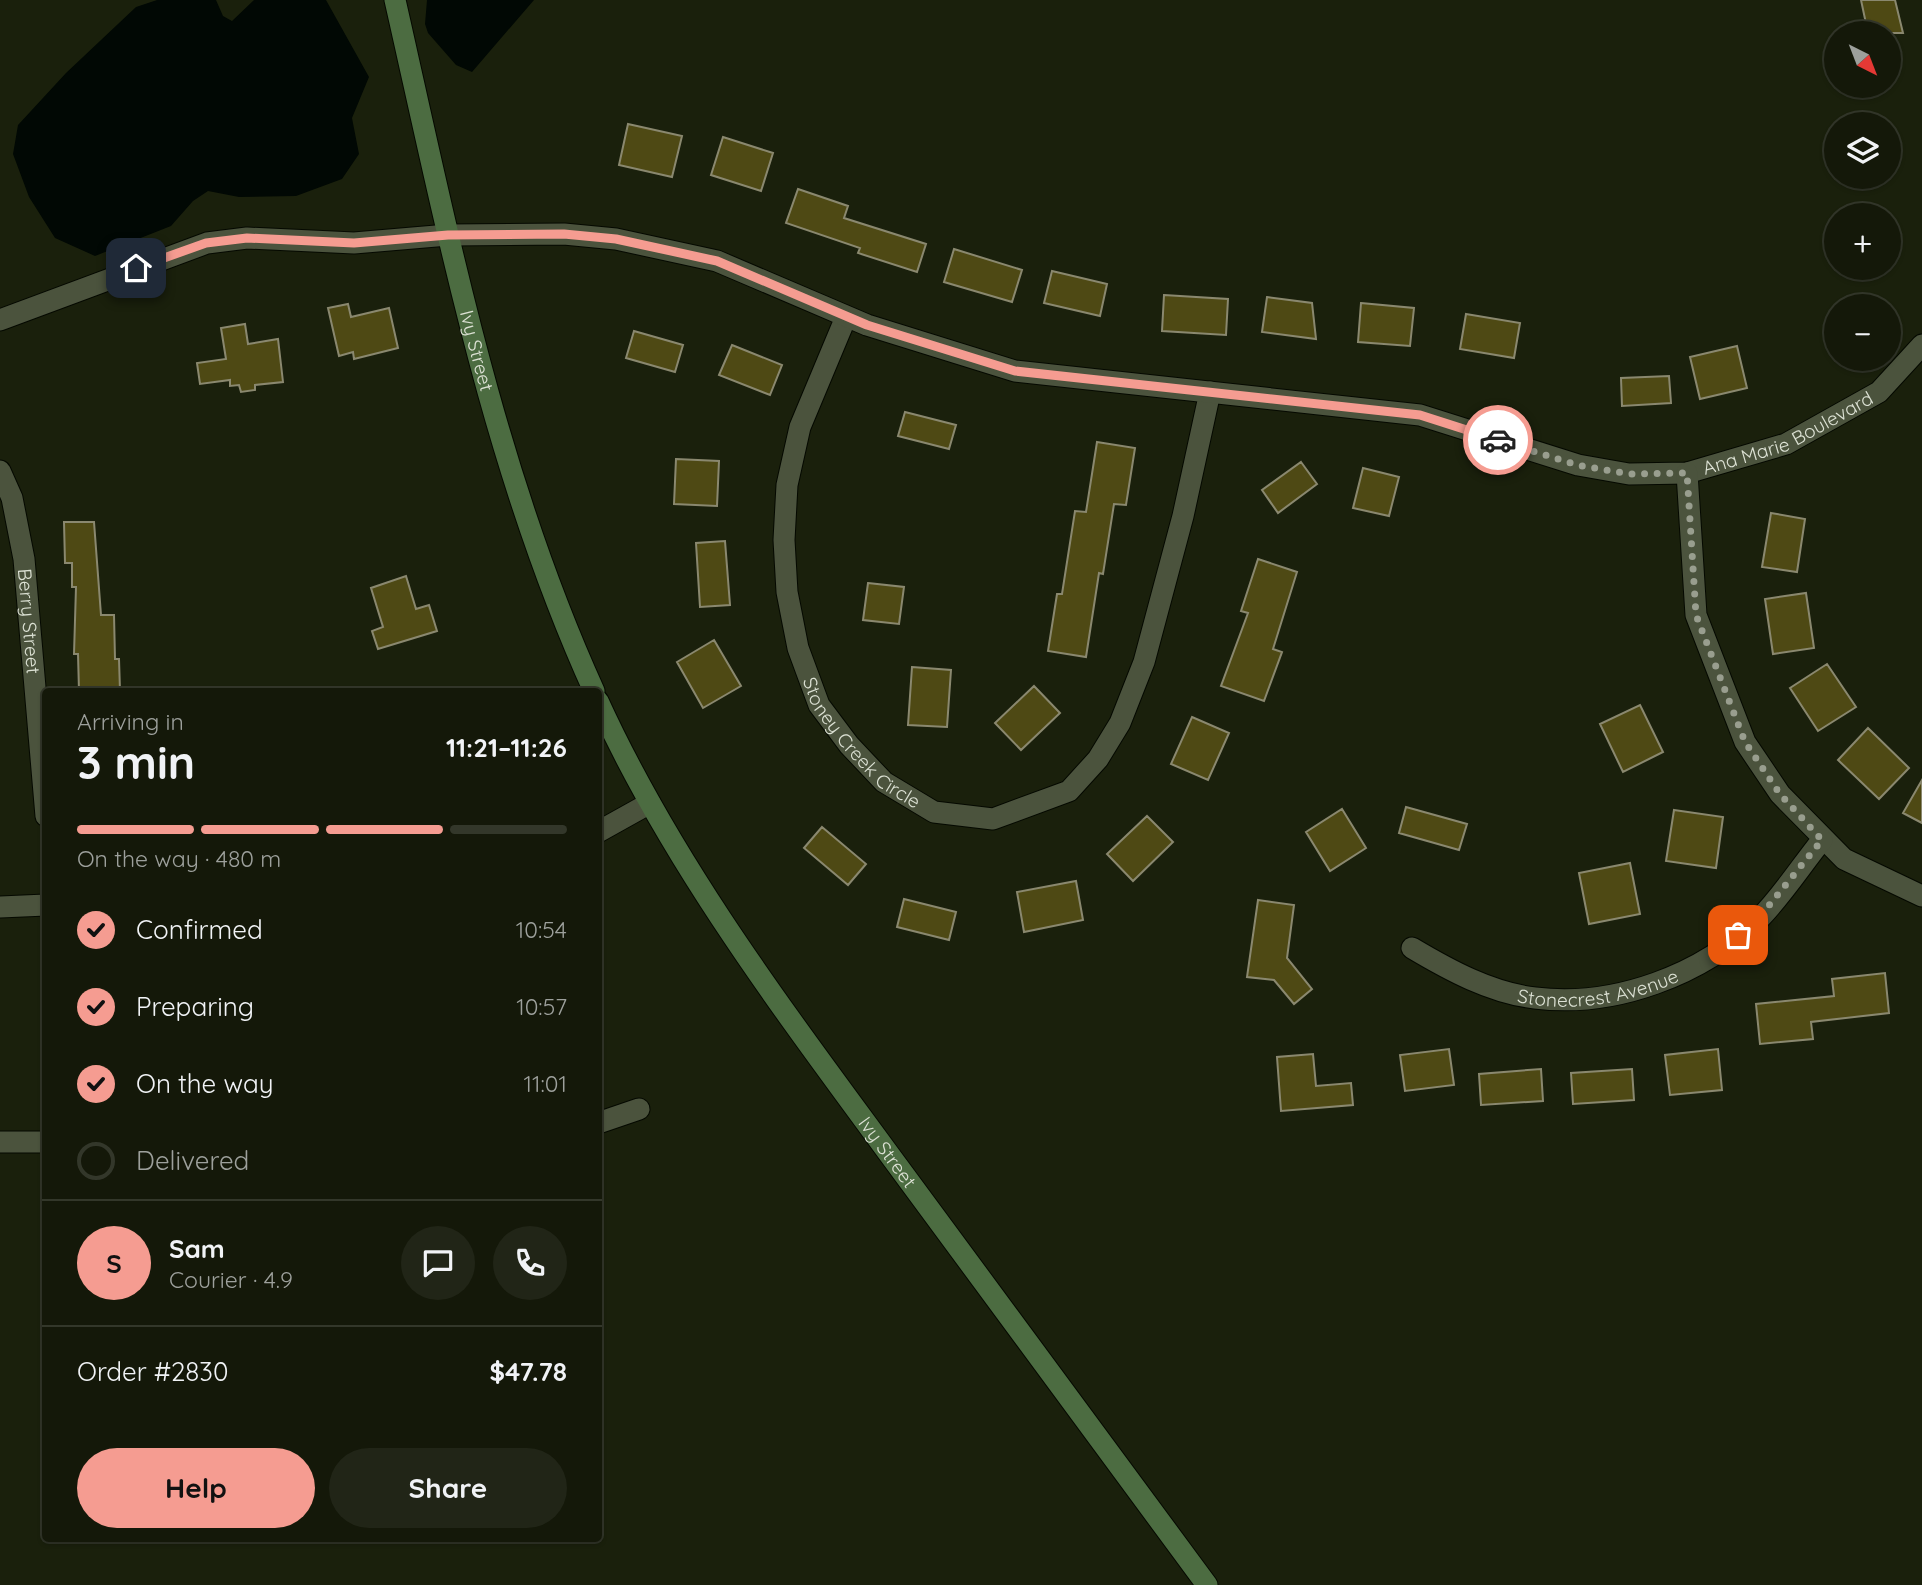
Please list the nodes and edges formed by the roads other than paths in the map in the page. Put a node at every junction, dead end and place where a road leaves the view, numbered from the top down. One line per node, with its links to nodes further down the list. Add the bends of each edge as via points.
1 (394, 0): 2 (main road, Ivy Street)
2 (448, 235): 3 (street, Ana Marie Boulevard, via 564,234 662,247 717,261); 4 (street, Ana Marie Boulevard, via 354,243 247,238 206,243); 9 (main road, Ivy Street, via 515,487)
3 (846, 317): 6 (street, Ana Marie Boulevard, via 1015,371); 6 (street, Stoney Creek Circle, via 800,427 787,485 787,592 798,648 819,705 884,782 934,812 993,819 1069,791 1098,760 1120,723 1143,662 1183,516)
4 (0, 320)
5 (1922, 345): 8 (street, Ana Marie Boulevard, via 1879,392 1827,423 1787,444)
6 (1210, 392): 8 (street, Ana Marie Boulevard, via 1420,415 1577,465 1629,474)
7 (0, 471): 11 (street, Berry Street, via 12,498 24,559)
8 (1687, 473): 14 (street, via 1696,615 1745,742 1780,794)
9 (593, 688)
10 (602, 709): 12 (main road, Ivy Street)
11 (42, 769)
12 (650, 803): 13 (street); 23 (main road, Ivy Street, via 719,918)
13 (602, 830)
14 (1822, 840): 15 (street, via 1844,859); 18 (street, Stonecrest Avenue, via 1758,919 1696,967 1609,997 1534,998 1458,975)
15 (1922, 896)
16 (42, 905): 17 (street)
17 (0, 907)
18 (1412, 948)
19 (639, 1109): 20 (street)
20 (602, 1122)
21 (0, 1142): 22 (street)
22 (42, 1142)
23 (1207, 1585)

